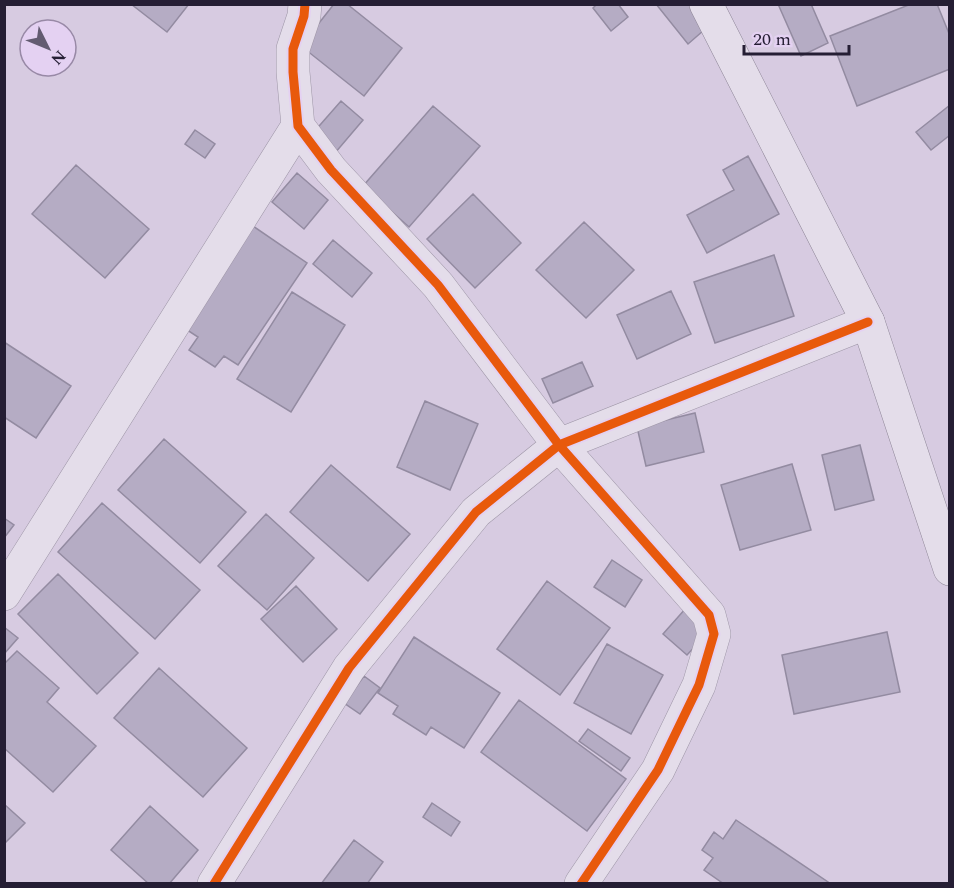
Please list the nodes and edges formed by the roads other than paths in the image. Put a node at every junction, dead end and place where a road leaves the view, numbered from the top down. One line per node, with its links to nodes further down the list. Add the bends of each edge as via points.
1 (305, 4): 3 (street, via 293,49)
2 (706, 4): 4 (street)
3 (298, 126): 5 (street, via 331,170 438,285); 7 (street)
4 (868, 322): 5 (street); 6 (street)
5 (559, 445): 8 (street, via 476,512 349,668); 9 (street, via 709,615 714,634 699,685 658,770)
6 (950, 569)
7 (4, 594)
8 (214, 884)
9 (581, 884)

